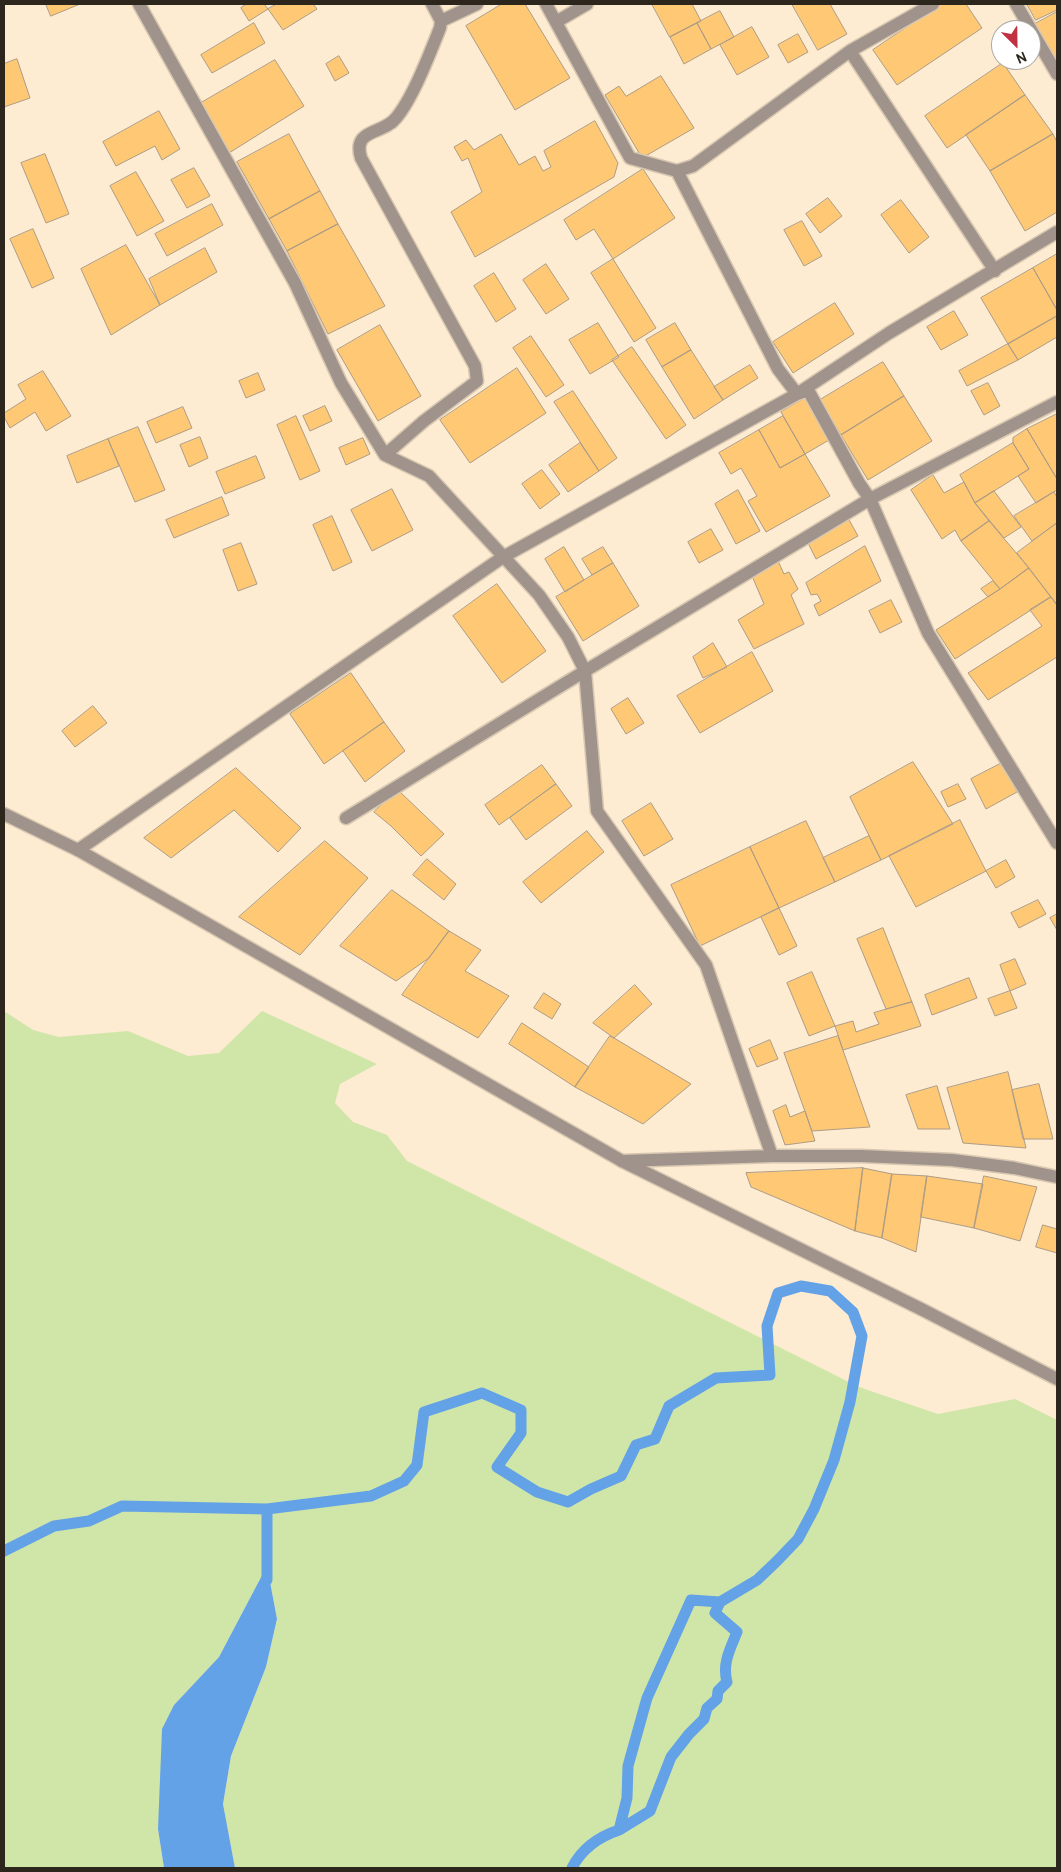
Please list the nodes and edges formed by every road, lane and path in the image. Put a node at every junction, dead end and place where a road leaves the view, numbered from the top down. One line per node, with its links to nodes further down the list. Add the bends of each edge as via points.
1 (139, 4): 17 (street, via 295,283 341,383)
2 (432, 4): 8 (street)
3 (477, 4): 8 (street)
4 (546, 4): 9 (street)
5 (587, 4): 9 (street)
6 (933, 4): 10 (street)
7 (1016, 4): 11 (street)
8 (441, 21): 17 (street, via 406,103 395,120 362,139 358,148 475,366 477,381)
9 (556, 22): 12 (street, via 630,158)
10 (850, 51): 12 (street, via 693,166); 14 (street)
11 (1057, 74)
12 (677, 171): 15 (street, via 778,369)
13 (1057, 232): 14 (street)
14 (995, 271): 15 (street, via 889,333)
15 (797, 394): 18 (street, via 808,390); 19 (street)
16 (1057, 402): 18 (street)
17 (385, 455): 19 (street, via 429,476)
18 (870, 499): 20 (street); 23 (street, via 928,634)
19 (503, 557): 20 (street, via 539,594 568,637); 24 (street)
20 (585, 671): 22 (street); 25 (street, via 596,811 706,965)
21 (4, 814): 24 (street)
22 (346, 818)
23 (1057, 844)
24 (78, 850): 26 (street)
25 (772, 1156): 26 (street); 27 (street, via 952,1160)
26 (622, 1161): 28 (street)
27 (1057, 1177)
28 (1057, 1379)

